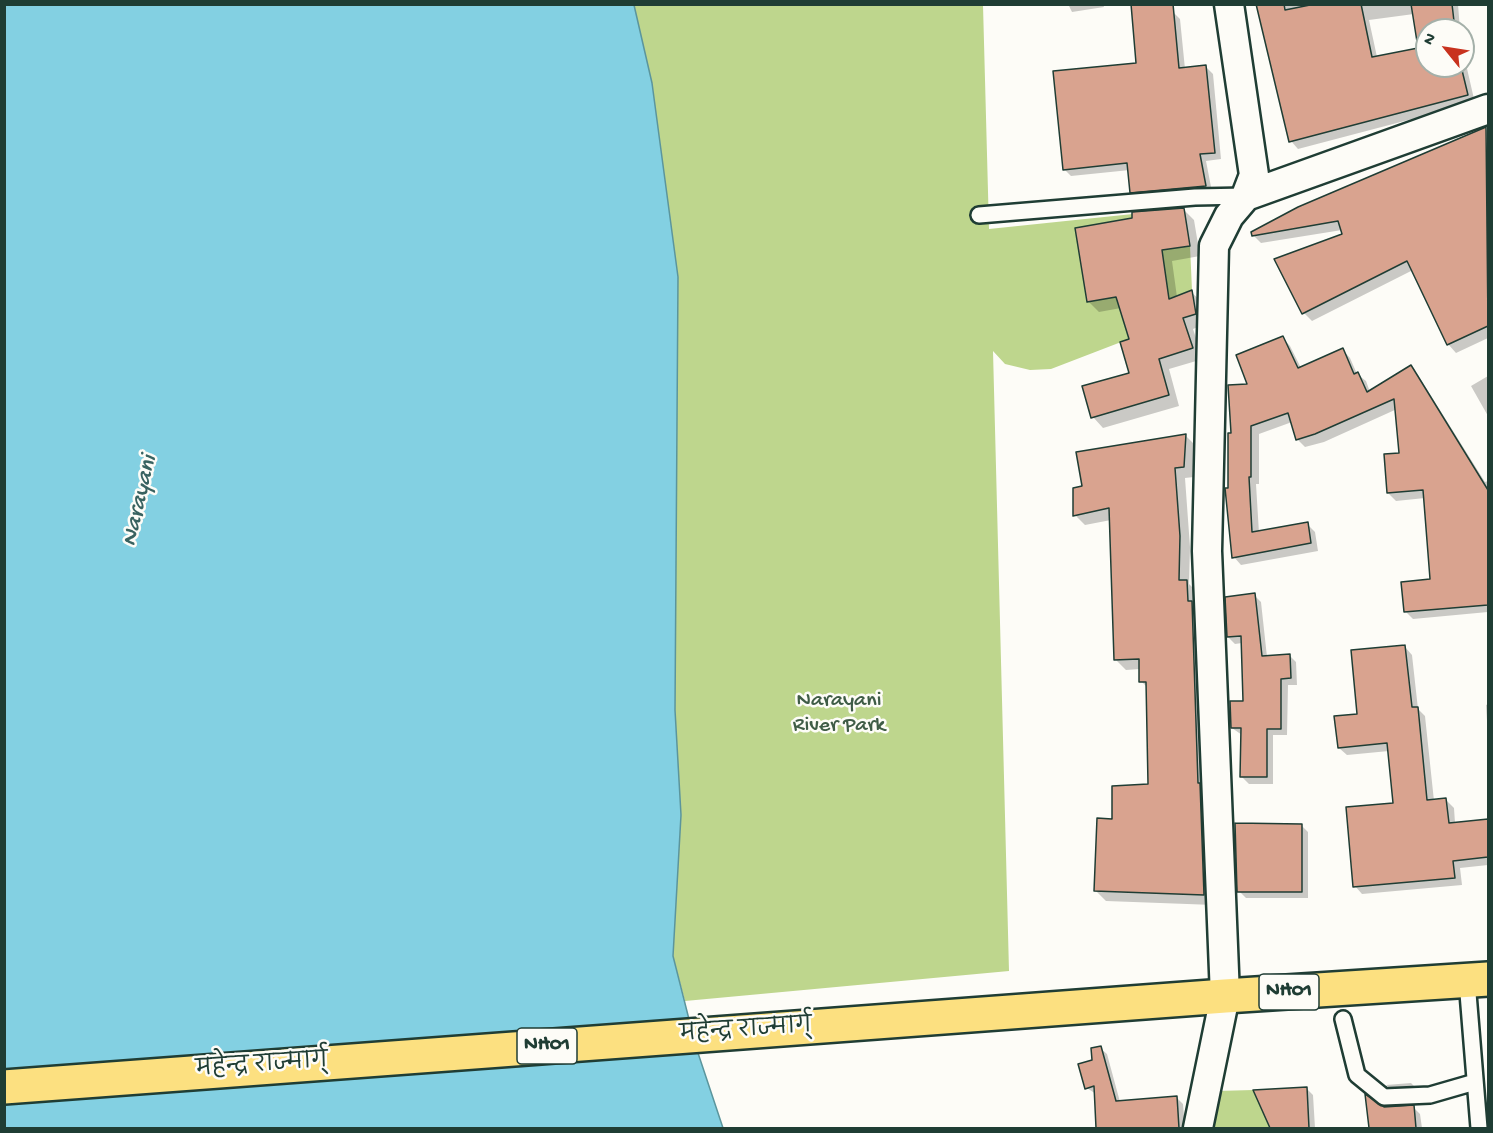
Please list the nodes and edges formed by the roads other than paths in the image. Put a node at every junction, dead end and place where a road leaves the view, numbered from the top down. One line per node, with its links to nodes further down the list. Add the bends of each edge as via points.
1 (1229, 4): 3 (street, via 1254,176)
2 (1488, 109): 3 (street)
3 (1246, 196): 4 (lane); 6 (street, via 1229,216 1214,246 1208,445 1208,551)
4 (979, 215)
5 (1478, 980): 6 (highway, महेन्द्र राज्मार्ग् / NH01); 8 (lane)
6 (1225, 996): 9 (highway, महेन्द्र राज्मार्ग् / NH01); 10 (street)
7 (1343, 1019): 8 (lane, via 1357,1075 1384,1097 1430,1095)
8 (1475, 1082): 11 (lane)
9 (4, 1086)
10 (1198, 1128)
11 (1479, 1128)

